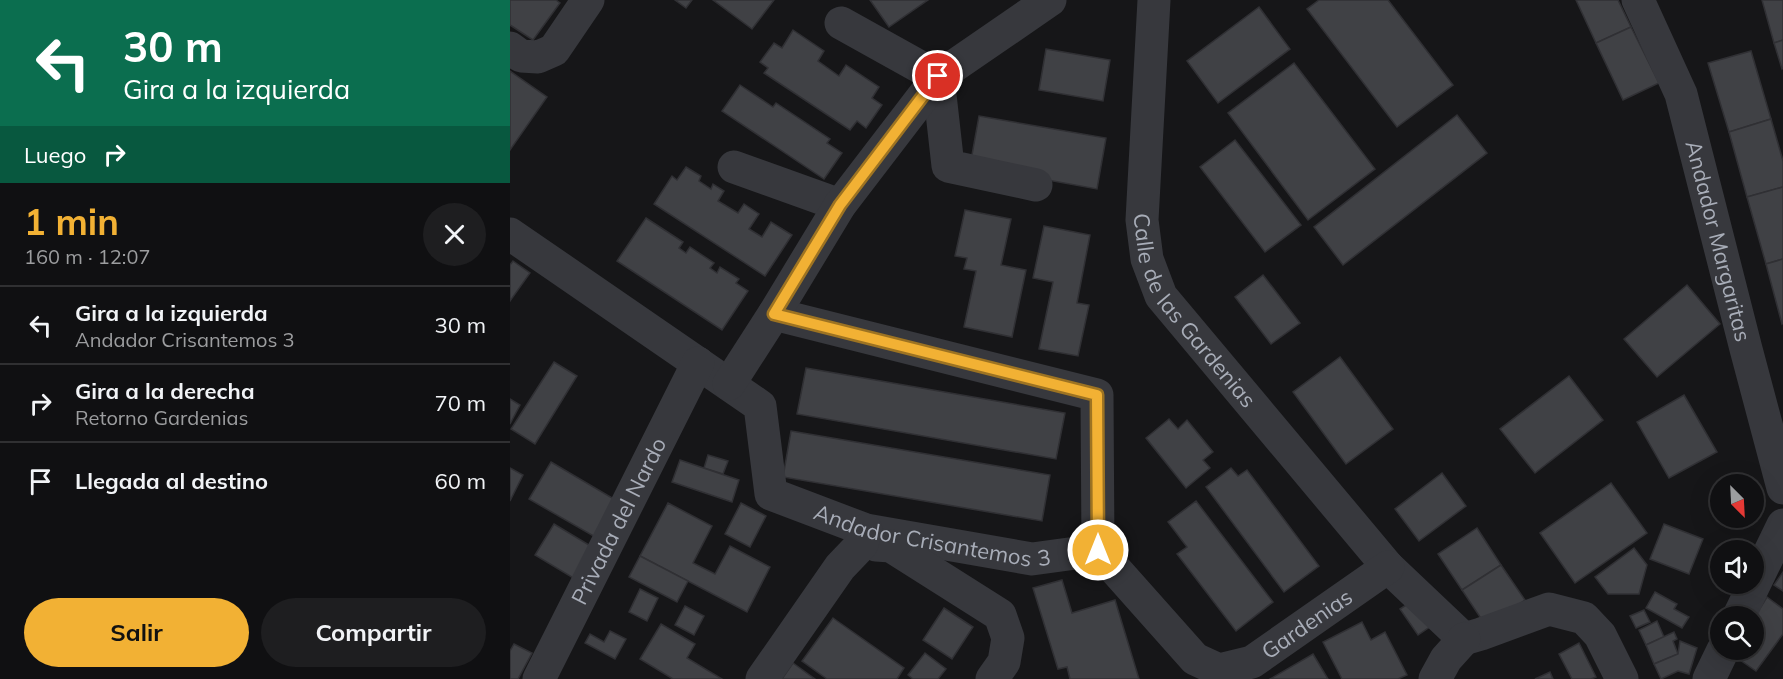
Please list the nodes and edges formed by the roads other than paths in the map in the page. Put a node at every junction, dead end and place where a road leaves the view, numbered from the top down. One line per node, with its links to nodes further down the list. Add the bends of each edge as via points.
1 (588, 0): 6 (street, via 554,50 538,57 521,56)
2 (1050, 0): 7 (street)
3 (1154, 0): 19 (street, Calle de las Gardenias, via 1142,220 1147,259 1161,296)
4 (1638, 0): 15 (street, Andador Margaritas, via 1681,94)
5 (841, 23): 7 (street)
6 (510, 48)
7 (938, 76): 9 (street, via 948,166); 10 (street)
8 (734, 167): 10 (street)
9 (1036, 186)
10 (840, 205): 12 (street)
11 (510, 234): 13 (street)
12 (774, 314): 14 (street); 18 (street, via 1097,395)
13 (698, 363): 14 (street); 23 (street, Privada del Nardo)
14 (729, 384): 17 (street, Andador Crisantemos 3, via 760,406 771,494)
15 (1783, 488)
16 (1783, 525): 20 (street)
17 (864, 537): 18 (street, Andador Crisantemos 3, via 1032,558); 24 (street); 25 (street, via 891,546 1000,615 1008,638 1004,662)
18 (1098, 550): 19 (street, Gardenias, via 1195,659 1219,670 1252,662)
19 (1388, 567): 21 (street, Calle de las Gardenias)
20 (1744, 606)
21 (1464, 639): 26 (street); 27 (street, via 1549,609 1584,618 1600,635)
22 (1718, 660): 28 (street)
23 (539, 679)
24 (762, 679)
25 (992, 679)
26 (1435, 679)
27 (1622, 679)
28 (1708, 679)

